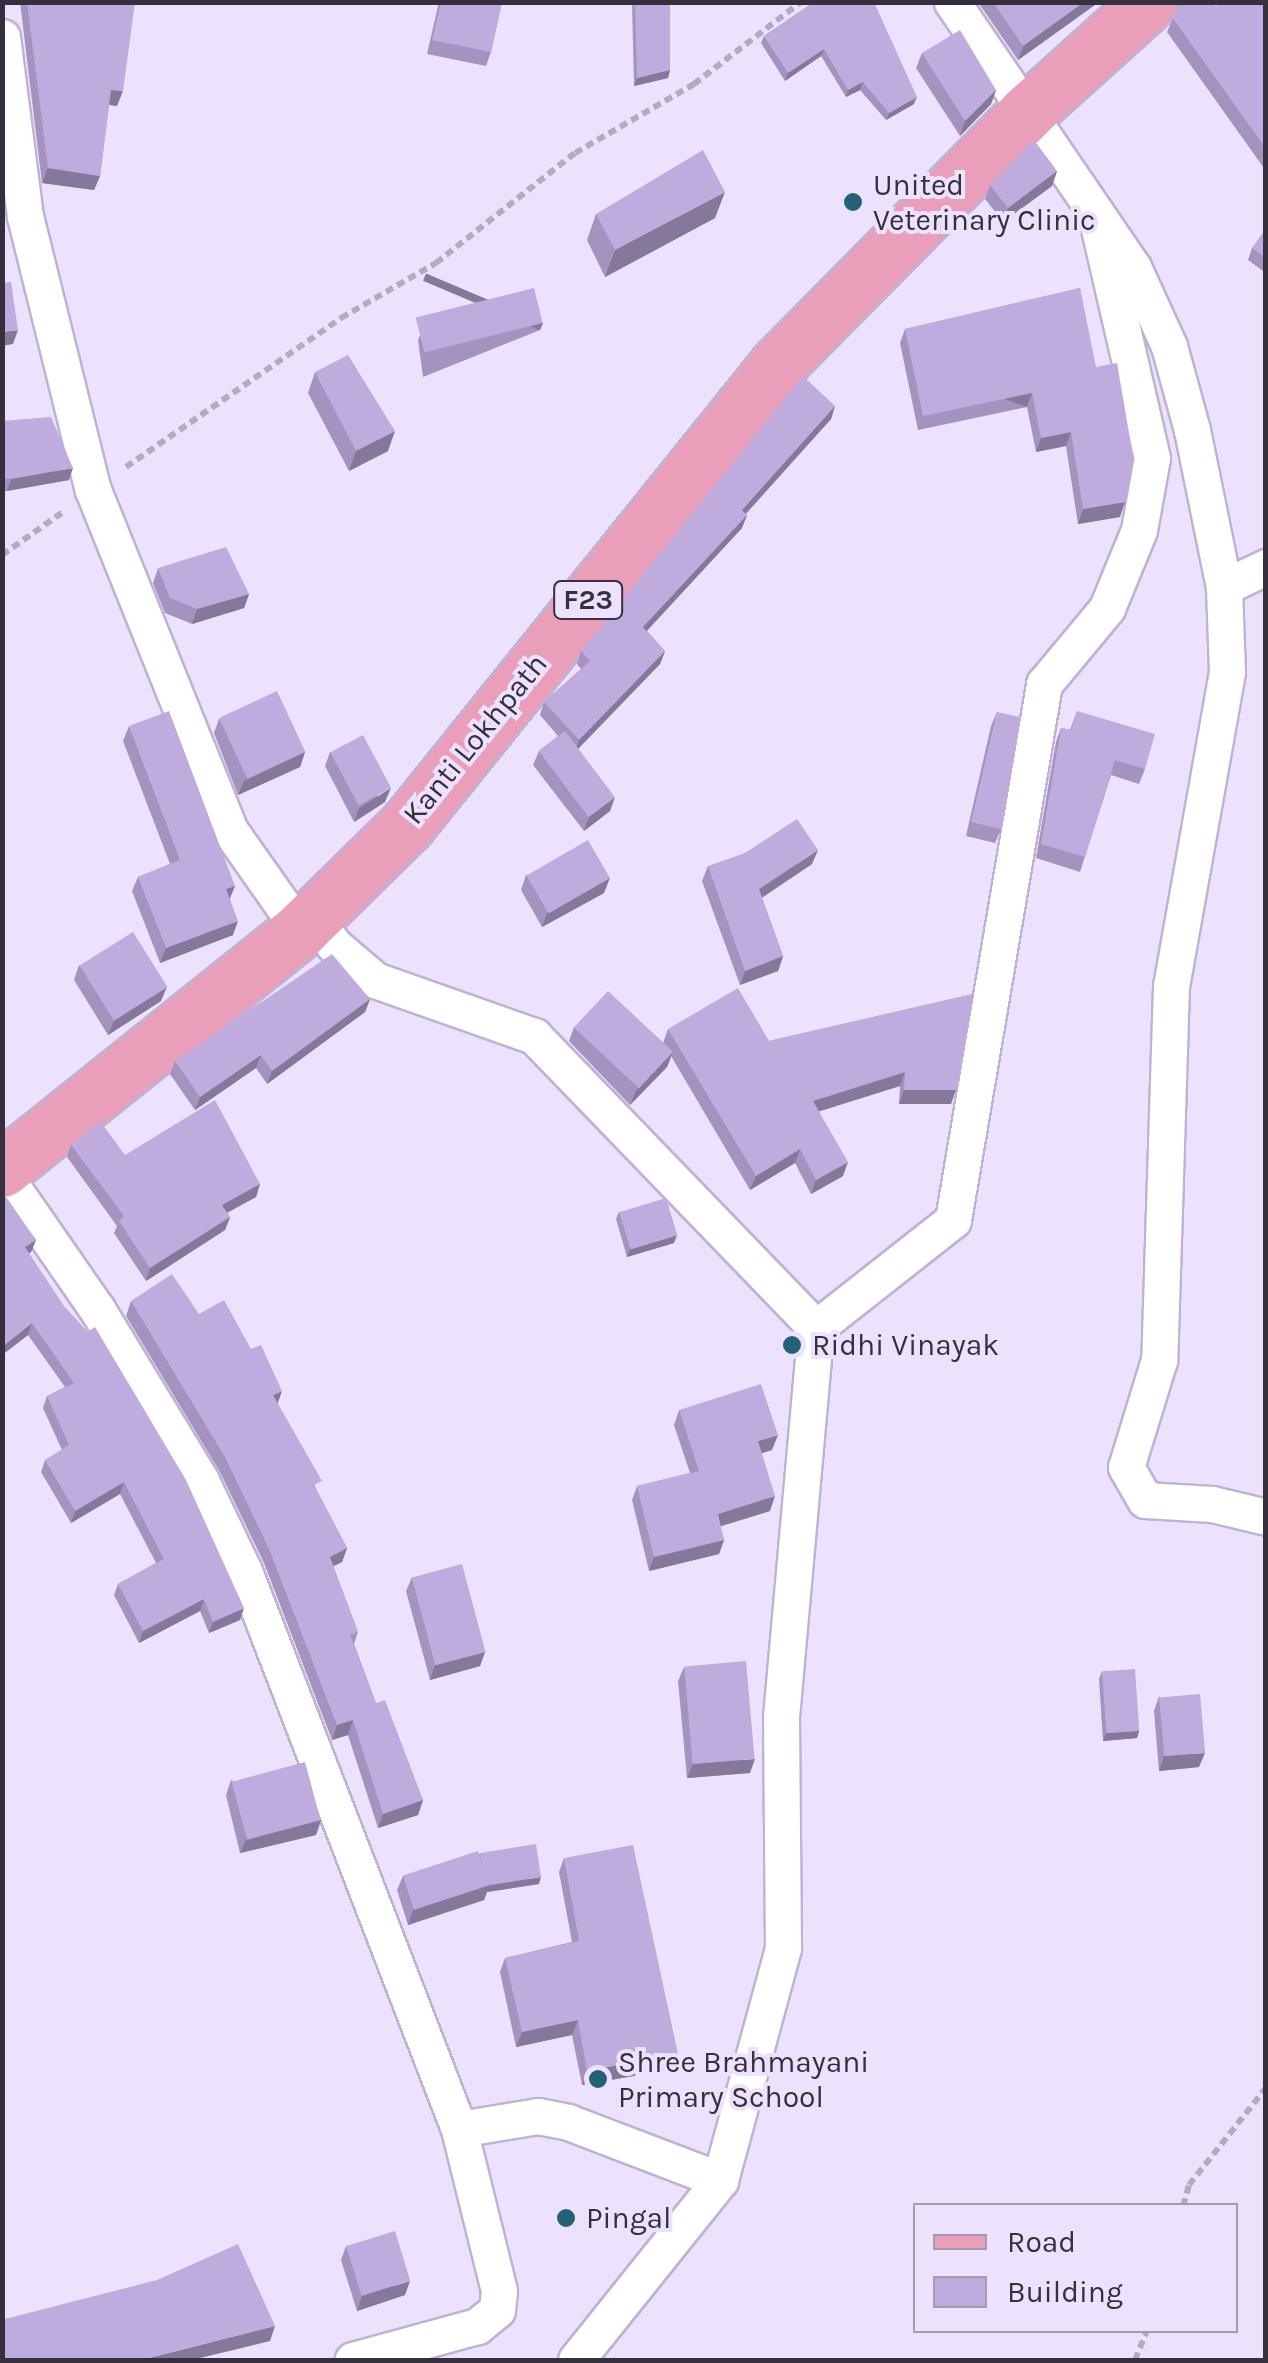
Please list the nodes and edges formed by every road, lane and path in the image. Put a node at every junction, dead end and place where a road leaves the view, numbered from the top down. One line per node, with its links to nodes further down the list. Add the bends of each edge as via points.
1 (801, 2): 7 (path, via 694,84 575,153 436,262 341,318)
2 (952, 2): 5 (street)
3 (1149, 2): 5 (main road, Kanti Lokhpath / F23)
4 (2, 37): 7 (street, via 25,216)
5 (1026, 113): 6 (street); 11 (main road, Kanti Lokhpath / F23, via 778,364 407,825)
6 (1095, 212): 10 (street, via 1133,266 1169,346); 13 (street, via 1152,458 1139,530 1106,608 1044,684 953,1220)
7 (93, 490): 8 (path); 11 (street, via 229,829)
8 (2, 554)
9 (1266, 566): 10 (street)
10 (1224, 587): 14 (street, via 1227,672 1171,986 1159,1360 1126,1467 1145,1500 1212,1504)
11 (309, 918): 12 (main road, Kanti Lokhpath / F23); 13 (street, via 375,980 534,1036)
12 (2, 1170): 16 (street, via 201,1480 237,1556)
13 (816, 1328): 17 (street, via 780,1717 783,1948)
14 (1266, 1517)
15 (1266, 2088): 18 (path, via 1188,2185)
16 (458, 2128): 17 (street, via 538,2116); 20 (street, via 495,2273 497,2310 477,2326)
17 (720, 2180): 21 (street)
18 (1184, 2203)
19 (1146, 2333): 22 (path)
20 (353, 2360)
21 (576, 2360)
22 (1135, 2360)

